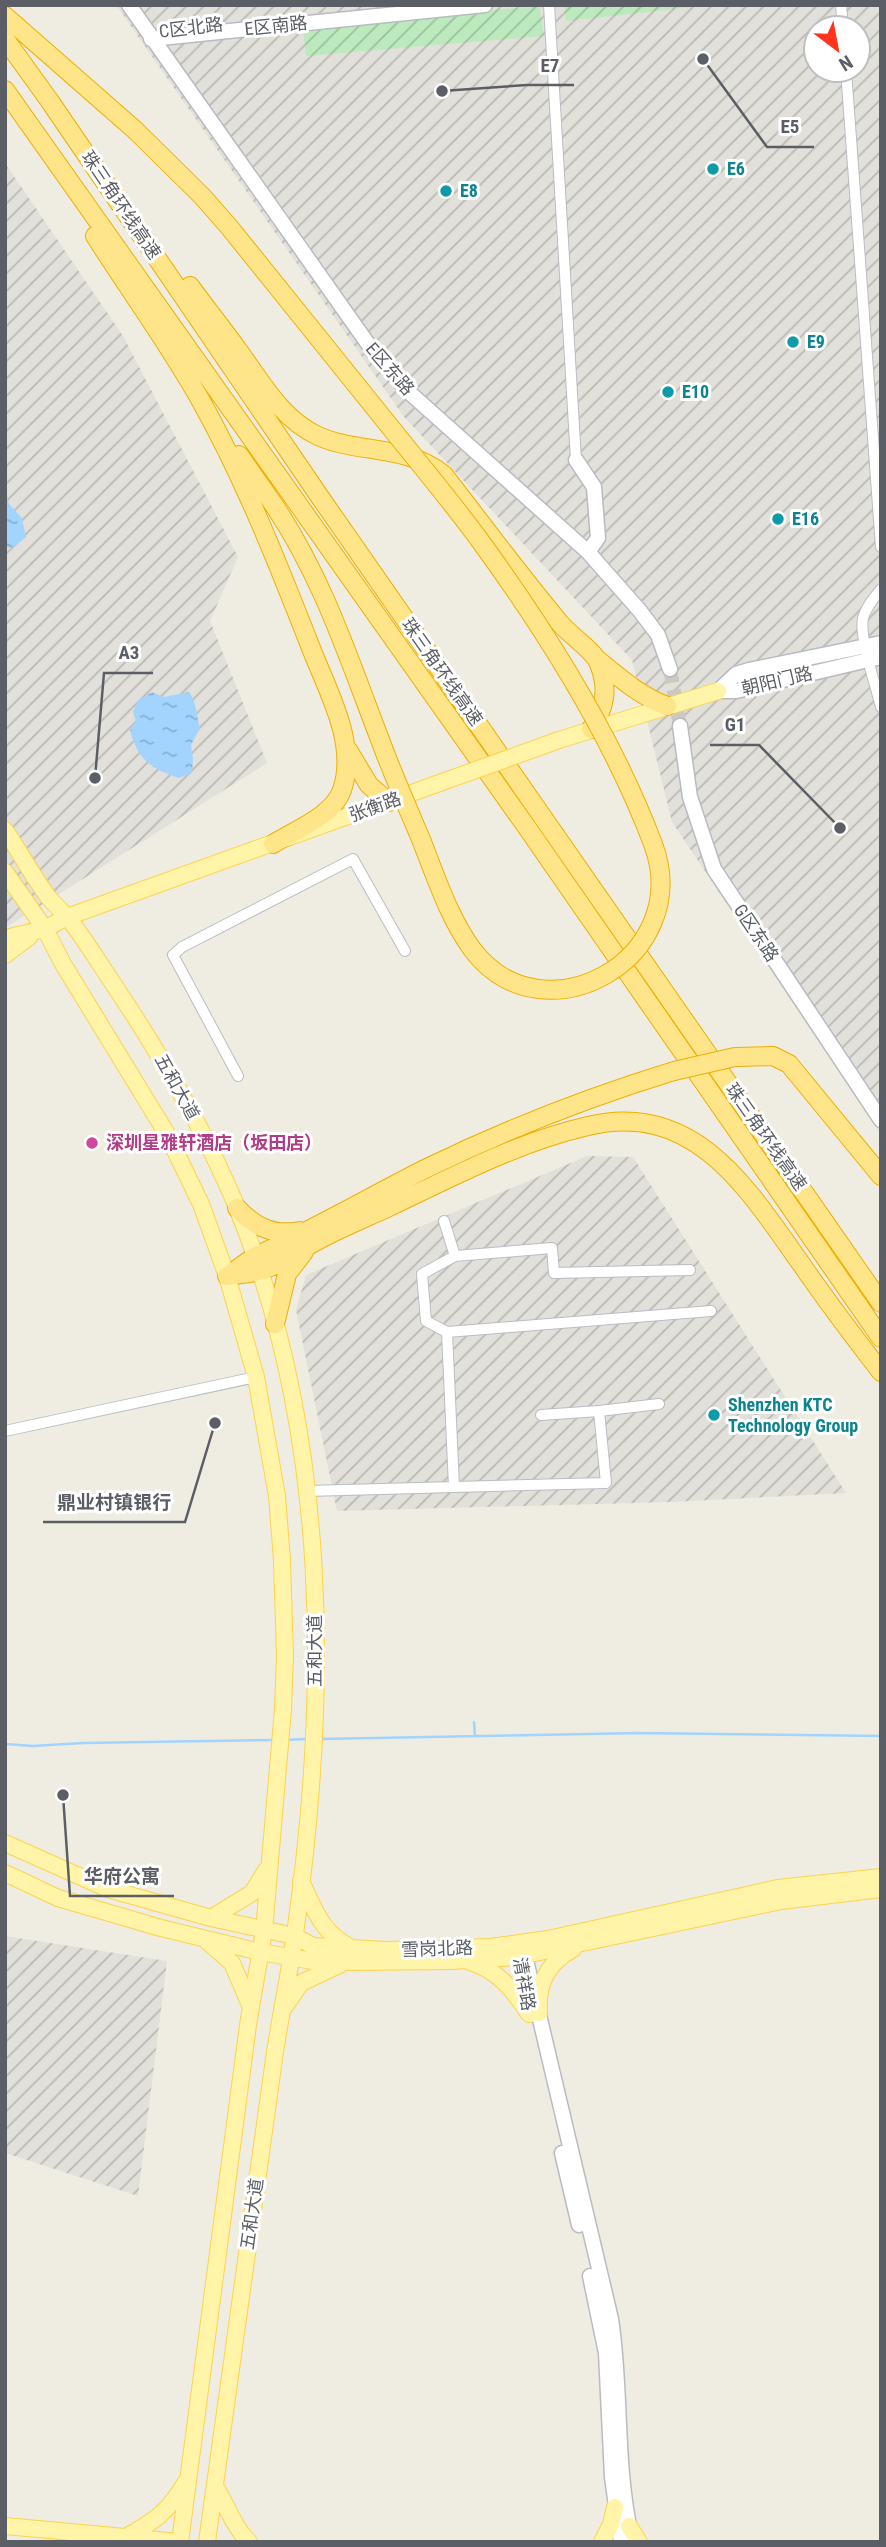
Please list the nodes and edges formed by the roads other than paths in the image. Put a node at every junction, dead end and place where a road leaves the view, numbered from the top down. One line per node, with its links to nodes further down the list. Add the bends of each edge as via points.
1 (129, 5): 6 (street, E区东路)
2 (401, 5): 6 (street, C区北路)
3 (485, 5): 6 (street, E区南路)
4 (549, 5): 13 (street)
5 (5, 16): 12 (highway, bridge, via 135,130 202,196 463,518 528,609 611,752 656,850 661,874 655,917 643,942 608,974 566,988 537,987 509,979 475,953 445,898 317,579 274,505)
6 (149, 36): 15 (street, E区东路, via 373,351 411,394)
7 (5, 39): 11 (highway, 珠三角环线高速)
8 (847, 84): 14 (street)
9 (5, 89): 51 (highway, 珠三角环线高速)
10 (5, 98): 12 (highway)
11 (49, 100): 19 (highway, via 288,415 321,437 429,463 444,475 562,626); 47 (highway, 珠三角环线高速)
12 (201, 401): 26 (highway, via 263,527)
13 (576, 460): 15 (street, via 594,487 598,538)
14 (881, 547)
15 (588, 552): 20 (street, E区东路, via 658,635)
16 (881, 589): 18 (street, via 863,616)
17 (881, 643): 18 (street, 朝阳门路)
18 (872, 654): 21 (street, 朝阳门路, via 736,691); 23 (street)
19 (598, 660): 22 (highway, via 649,700); 25 (highway, via 605,699)
20 (670, 670)
21 (718, 691): 22 (main road, 张衡路)
22 (667, 706): 25 (main road, 张衡路)
23 (881, 707)
24 (680, 726): 37 (street, G区东路, via 690,797 715,869)
25 (591, 729): 27 (main road, 张衡路, bridge)
26 (345, 744): 27 (highway, via 369,785); 29 (highway, via 345,778 337,801)
27 (389, 802): 29 (main road, 张衡路)
28 (5, 830): 31 (main road, 五和大道, via 49,898)
29 (272, 844): 31 (main road, 张衡路)
30 (5, 872): 32 (main road, 五和大道)
31 (68, 917): 32 (main road, 张衡路); 40 (main road, 五和大道, via 170,1070)
32 (40, 930): 33 (main road, 张衡路); 35 (main road, 张衡路); 46 (main road, 五和大道, via 182,1163)
33 (5, 941)
34 (405, 951): 36 (street, via 353,859 182,947 173,955)
35 (5, 954)
36 (238, 1076)
37 (881, 1120)
38 (455, 1166): 39 (highway, bridge, via 617,1088 735,1058 773,1056 789,1064); 42 (highway); 52 (highway, via 589,1125 640,1124 687,1137 712,1153 747,1189)
39 (881, 1176)
40 (237, 1208): 42 (highway, via 262,1228); 44 (main road, 五和大道)
41 (444, 1221): 43 (street)
42 (316, 1234): 44 (highway); 49 (highway, via 287,1274)
43 (455, 1256): 45 (street, via 552,1248 554,1273); 50 (street, via 422,1274 426,1321)
44 (257, 1264): 46 (highway); 49 (main road, 五和大道)
45 (690, 1270)
46 (227, 1276): 53 (main road, 五和大道)
47 (881, 1303)
48 (711, 1311): 50 (street)
49 (275, 1324): 59 (main road, 五和大道)
50 (447, 1332): 58 (street)
51 (881, 1338)
52 (881, 1372)
53 (256, 1377): 57 (street); 61 (main road, 五和大道, via 276,1496 285,1619 283,1709)
54 (659, 1404): 55 (street)
55 (599, 1411): 56 (street); 58 (street, via 606,1483)
56 (541, 1415)
57 (5, 1431)
58 (454, 1487): 59 (street)
59 (307, 1491): 64 (main road, 五和大道, via 315,1596 315,1705)
60 (5, 1843): 66 (main road, 雪岗北路, via 108,1889)
61 (270, 1864): 66 (main road, via 252,1893); 67 (main road, 五和大道)
62 (5, 1873): 69 (main road, 雪岗北路, via 58,1898)
63 (881, 1877): 72 (main road, 雪岗北路, via 778,1888 548,1939)
64 (300, 1881): 68 (main road, 五和大道); 73 (main road, via 318,1921)
65 (881, 1889): 70 (main road, 雪岗北路, via 781,1900)
66 (211, 1918): 67 (main road, 雪岗北路)
67 (264, 1931): 68 (main road, 雪岗北路); 71 (main road, 五和大道)
68 (294, 1936): 73 (main road, 雪岗北路); 74 (main road, 五和大道)
69 (206, 1939): 71 (main road, 雪岗北路); 76 (main road, via 232,1963)
70 (581, 1944): 72 (main road, 雪岗北路); 78 (main road, via 564,1954 545,1975)
71 (260, 1952): 74 (main road, 雪岗北路); 76 (main road, 五和大道)
72 (520, 1952): 73 (main road, 雪岗北路, via 423,1950); 75 (main road, 雪岗北路); 78 (street, 清祥路)
73 (350, 1955): 74 (main road, 雪岗北路); 75 (main road, 雪岗北路); 77 (main road, via 301,1983)
74 (290, 1957): 77 (main road, 五和大道)
75 (465, 1961): 78 (main road, via 501,1979)
76 (251, 2007): 79 (main road, 五和大道)
77 (281, 2011): 80 (main road, 五和大道)
78 (534, 2013): 81 (street, 清祥路, via 602,2327); 83 (street, 清祥路, via 611,2319)
79 (188, 2478): 84 (main road, via 172,2506); 85 (main road, 五和大道)
80 (215, 2486): 86 (main road, 五和大道); 87 (main road, via 233,2524)
81 (615, 2507): 88 (main road); 89 (street, 清祥路)
82 (5, 2526): 84 (main road)
83 (631, 2534): 90 (main road)
84 (125, 2537): 85 (main road)
85 (179, 2542)
86 (207, 2542)
87 (249, 2542)
88 (602, 2542)
89 (621, 2542)
90 (639, 2542)

